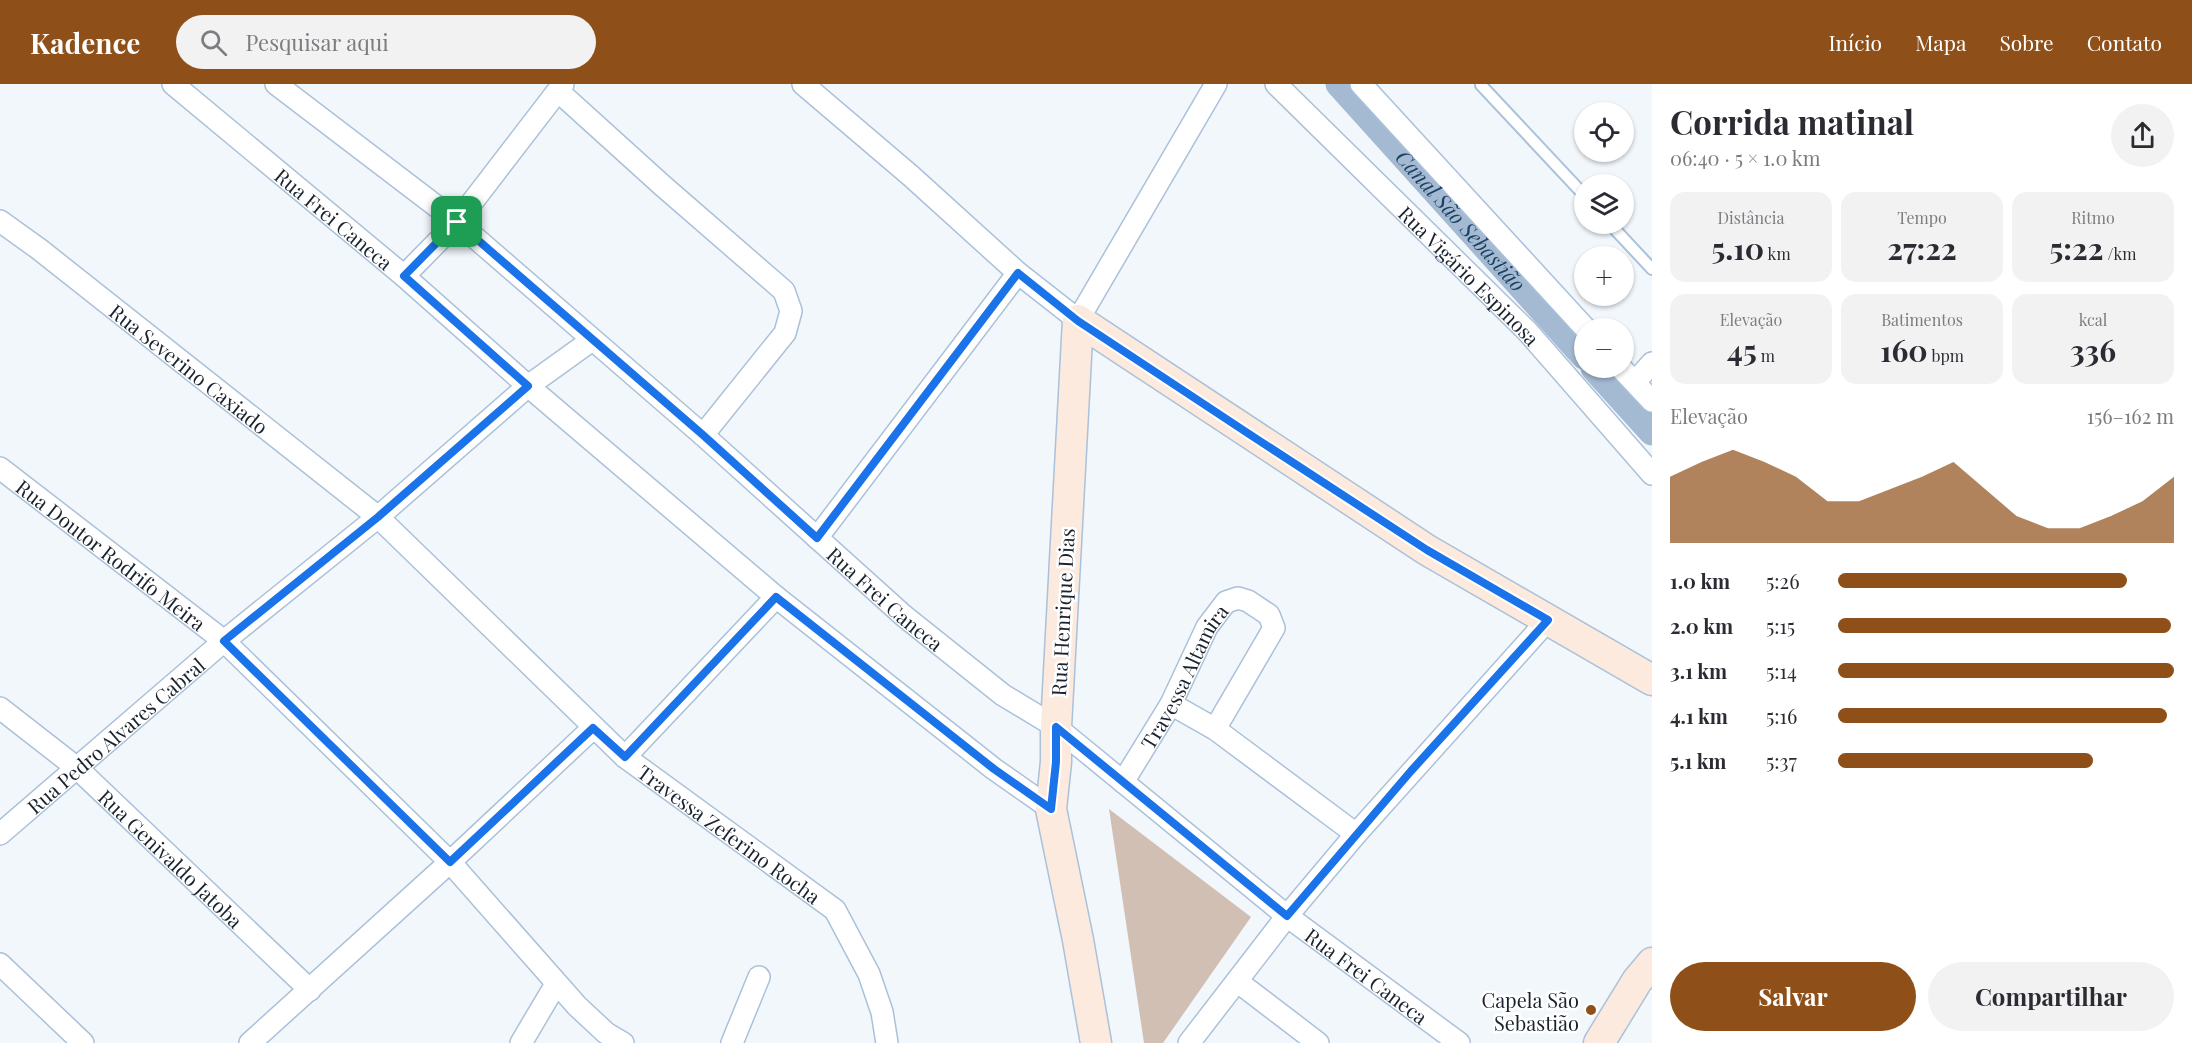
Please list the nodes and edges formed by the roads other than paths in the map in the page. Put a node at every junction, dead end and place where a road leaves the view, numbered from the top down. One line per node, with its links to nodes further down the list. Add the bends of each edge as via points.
1 (173, 84): 15 (street, Rua Frei Caneca)
2 (276, 84): 11 (street, Rua Frei Caneca)
3 (803, 84): 14 (street)
4 (1216, 84): 17 (street)
5 (1276, 84): 26 (street, Rua Vigário Espinosa, via 1527,331)
6 (1361, 84): 16 (street)
7 (1481, 85): 9 (lane)
8 (561, 88): 11 (street); 24 (street, via 663,186 784,291 791,311 785,333)
9 (1574, 184)
10 (0, 221): 27 (street, Rua Severino Caxiado)
11 (457, 222): 15 (street); 18 (street, Rua Frei Caneca)
12 (1620, 234): 13 (lane)
13 (1652, 268)
14 (1018, 273): 17 (street); 28 (street)
15 (404, 276): 22 (street, Rua Frei Caneca)
16 (1577, 318)
17 (1078, 321): 30 (street, via 1427,550); 35 (street, Rua Henrique Dias)
18 (592, 340): 22 (street, Rua Pedro Alvares Cabral); 24 (street, Rua Frei Caneca)
19 (1652, 363): 20 (street)
20 (1634, 372)
21 (1631, 378): 23 (street)
22 (528, 386): 27 (street, Rua Pedro Alvares Cabral); 29 (street, Rua Frei Caneca)
23 (1652, 401)
24 (703, 435): 28 (street, Rua Frei Caneca)
25 (3, 474): 31 (street, Rua Doutor Rodrifo Meira)
26 (1652, 474)
27 (378, 517): 31 (street, Rua Pedro Alvares Cabral); 36 (street, Rua Severino Caxiado)
28 (817, 538): 35 (street, Rua Frei Caneca, via 904,616 1003,695)
29 (776, 597): 38 (street); 41 (street, Rua Frei Caneca, via 994,769)
30 (1548, 620): 32 (street); 43 (street)
31 (224, 641): 39 (street, Rua Pedro Alvares Cabral); 44 (street, Rua Doutor Rodrifo Meira)
32 (1652, 680)
33 (1171, 704): 37 (street); 37 (street, Travessa Altamira, via 1218,610 1232,599 1248,601 1269,615 1274,628); 40 (street, Travessa Altamira)
34 (0, 708): 39 (street, Rua Genivaldo Jatoba)
35 (1056, 727): 40 (street, Rua Frei Caneca); 41 (street, Rua Henrique Dias)
36 (593, 728): 38 (street, Travessa Zeferino Rocha); 44 (street)
37 (1215, 729): 43 (street)
38 (625, 757): 57 (street, Travessa Zeferino Rocha, via 835,910 868,974 882,1012)
39 (77, 768): 42 (street, Rua Pedro Alvares Cabral); 51 (street, Rua Genivaldo Jatoba)
40 (1123, 782): 45 (street, Rua Frei Caneca)
41 (1051, 809): 58 (street, Rua Henrique Dias)
42 (0, 834)
43 (1356, 834): 45 (street)
44 (450, 862): 50 (street, Rua Doutor Rodrifo Meira); 51 (street)
45 (1287, 916): 49 (street); 61 (street, Rua Frei Caneca)
46 (1652, 963): 62 (street)
47 (0, 964): 52 (street)
48 (759, 977): 56 (street)
49 (1238, 982): 59 (street); 60 (street)
50 (556, 984): 54 (street); 55 (street, Rua Doutor Rodrifo Meira, via 606,1033)
51 (310, 990): 53 (street)
52 (83, 1043)
53 (250, 1043)
54 (520, 1043)
55 (623, 1043)
56 (732, 1043)
57 (887, 1043)
58 (1096, 1043)
59 (1189, 1043)
60 (1318, 1043)
61 (1459, 1043)
62 (1599, 1043)

